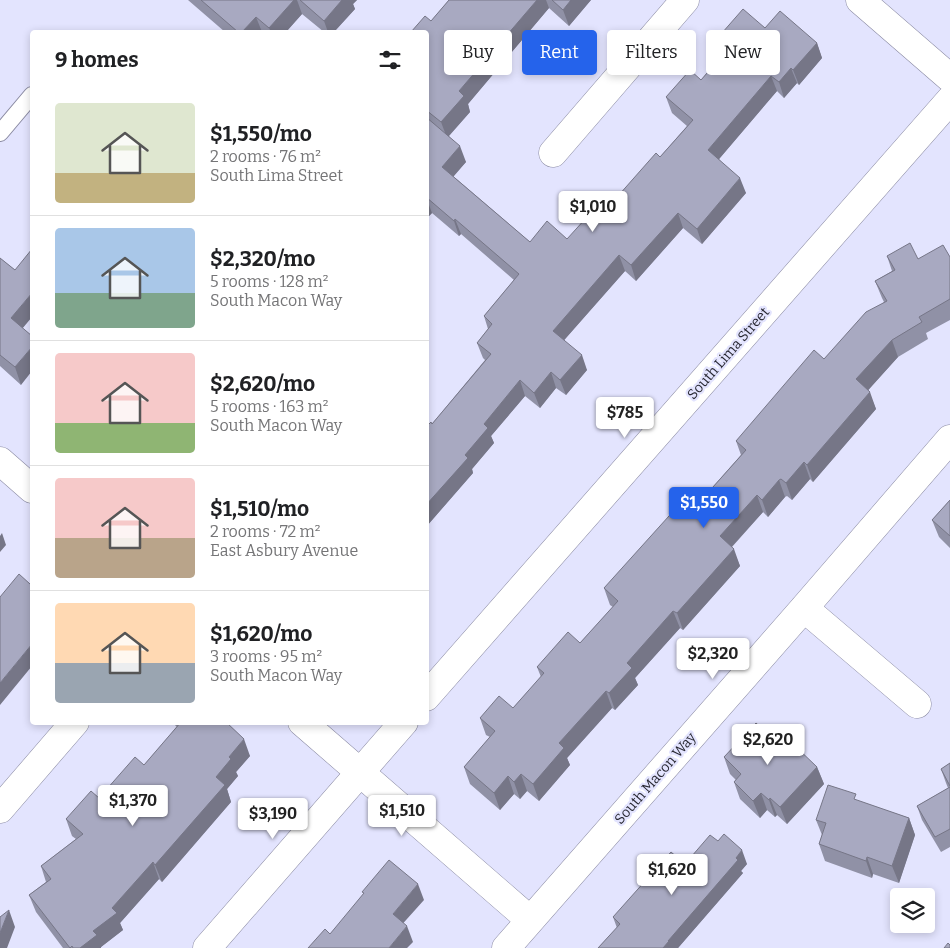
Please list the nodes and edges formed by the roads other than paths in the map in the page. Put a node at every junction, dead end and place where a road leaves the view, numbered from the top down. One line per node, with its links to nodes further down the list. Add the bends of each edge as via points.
1 (685, 0): 7 (street)
2 (860, 0): 3 (street)
3 (950, 78)
4 (30, 98): 6 (lane)
5 (950, 100): 12 (street, South Lima Street)
6 (0, 133)
7 (553, 153)
8 (950, 439): 11 (street, South Macon Way)
9 (0, 461): 10 (street)
10 (30, 487)
11 (804, 608): 13 (street); 19 (street, South Macon Way)
12 (429, 694)
13 (917, 704)
14 (72, 725): 18 (street)
15 (305, 725): 17 (street)
16 (401, 725): 17 (street)
17 (360, 772): 19 (street); 20 (street)
18 (0, 809)
19 (530, 920): 21 (street, South Macon Way)
20 (207, 948)
21 (506, 948)

